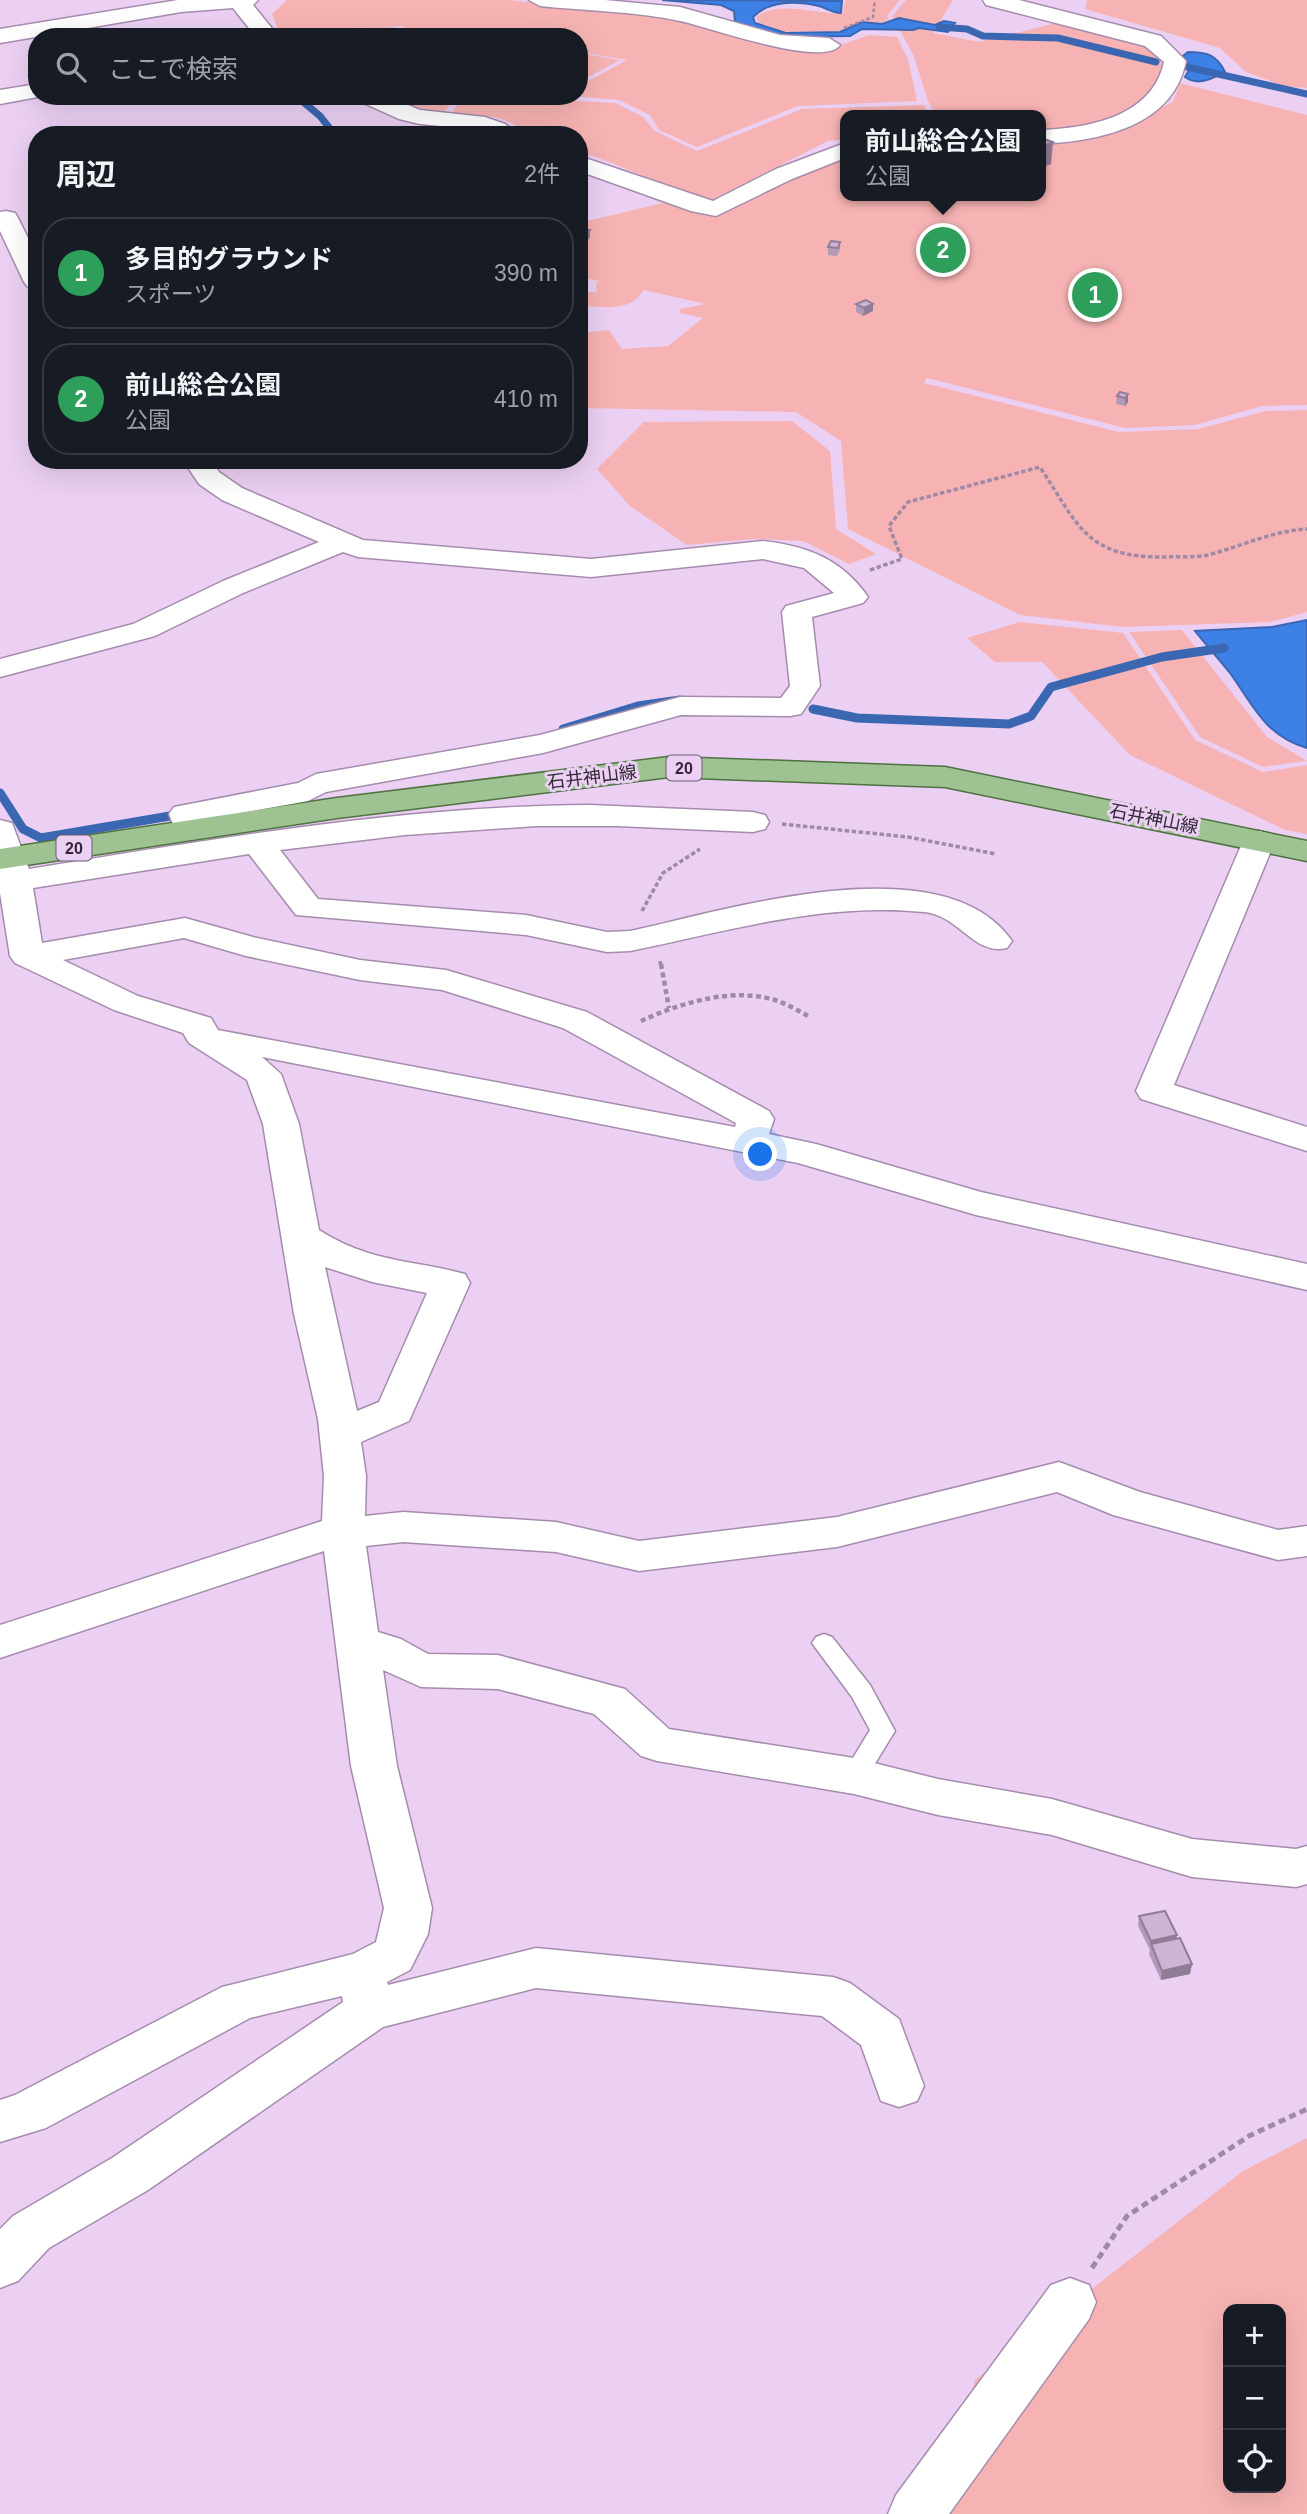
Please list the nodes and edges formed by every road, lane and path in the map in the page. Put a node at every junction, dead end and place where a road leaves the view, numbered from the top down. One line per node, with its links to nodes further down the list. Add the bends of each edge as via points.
1 (238, 0): 2 (street); 6 (street); 7 (street)
2 (247, 0)
3 (540, 0): 10 (street, via 680,14 779,42)
4 (874, 0): 10 (path, via 873,17)
5 (994, 0): 17 (street, via 1153,41 1175,61 1175,75 1165,96 1142,112 1085,134)
6 (35, 28)
7 (261, 28)
8 (28, 29): 9 (street)
9 (2, 33)
10 (834, 37)
11 (28, 84): 12 (street)
12 (0, 89)
13 (28, 92): 14 (street)
14 (0, 97)
15 (388, 105): 16 (street, via 408,114)
16 (489, 126)
17 (1046, 137)
18 (840, 152): 19 (street, via 716,209)
19 (588, 166)
20 (11, 218): 21 (street)
21 (28, 260)
22 (203, 469): 24 (street, via 232,494)
23 (1307, 529): 25 (path, via 1285,530 1205,556 1137,557 1110,551 1084,534 1040,467 908,502 889,526 902,559)
24 (341, 542): 25 (street, via 376,550 590,568 763,550 792,552 811,558); 26 (street, via 144,630)
25 (839, 581): 28 (street, via 853,597 797,612 805,687 790,707 680,706 543,744 316,784 308,791 185,814)
26 (0, 668)
27 (753, 822): 30 (street, via 536,816); 32 (path, via 869,832); 35 (path, via 669,863 653,884)
28 (190, 830): 29 (main road, 石井神山線 / 20, via 669,767 945,777); 33 (main road, 石井神山線 / 20)
29 (1259, 841): 31 (main road, 石井神山線 / 20); 41 (street, via 1154,1091)
30 (257, 843): 33 (street); 35 (street, via 308,908 526,925)
31 (1307, 851)
32 (996, 854)
33 (7, 857): 36 (street)
34 (995, 941): 35 (street, via 972,919 933,902 878,900 821,901)
35 (644, 947): 37 (path)
36 (27, 956): 39 (street, via 126,1003 198,1026); 40 (street, via 185,928 360,970 446,980 575,1020)
37 (669, 1008): 38 (path, via 750,995 774,1000); 40 (path)
38 (810, 1017)
39 (202, 1035): 42 (street); 43 (street, via 263,1074 281,1124)
40 (608, 1038): 42 (street, via 756,1119)
41 (1307, 1139)
42 (748, 1142): 44 (street, via 803,1152 976,1203)
43 (300, 1236): 45 (street); 45 (street, via 330,1257 373,1271 451,1283 395,1410)
44 (1307, 1276)
45 (340, 1435): 46 (street, via 345,1476)
46 (343, 1532): 47 (street, via 403,1527 556,1538 639,1556 837,1532 1059,1477 1128,1504 1278,1545); 48 (street, via 313,1537); 49 (street)
47 (1307, 1541)
48 (0, 1642)
49 (359, 1643): 51 (street, via 421,1670 498,1672 609,1700 657,1744); 53 (street, via 374,1766 408,1908 404,1934 393,1956)
50 (824, 1643): 51 (lane, via 861,1691 883,1731)
51 (854, 1776): 52 (street, via 938,1797 1052,1817 1192,1858 1296,1868)
52 (1307, 1865)
53 (366, 1991): 54 (street, via 536,1968 833,1997 882,2034); 56 (street, via 239,2001 28,2113); 57 (street, via 130,2174 31,2232)
54 (899, 2086)
55 (1307, 2109): 58 (path, via 1250,2136 1127,2216)
56 (0, 2121)
57 (0, 2265)
58 (1070, 2302): 59 (street)
59 (916, 2514)

